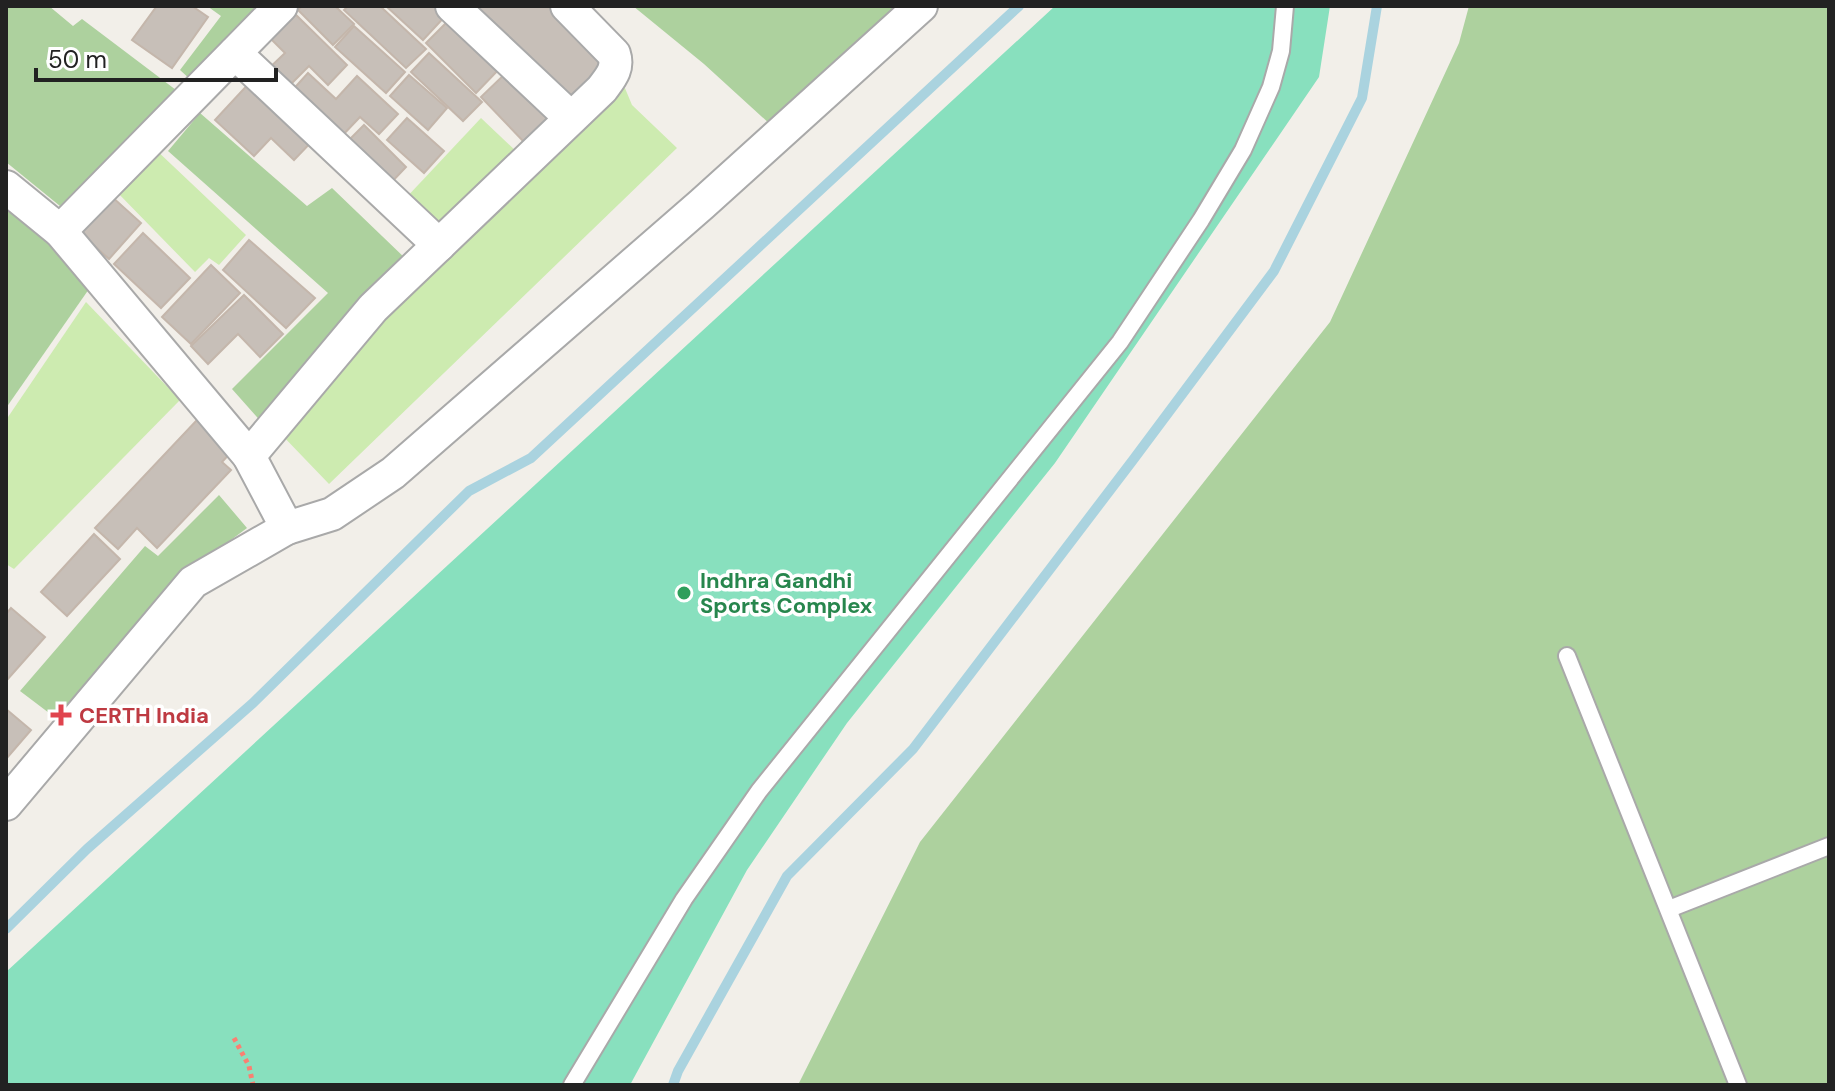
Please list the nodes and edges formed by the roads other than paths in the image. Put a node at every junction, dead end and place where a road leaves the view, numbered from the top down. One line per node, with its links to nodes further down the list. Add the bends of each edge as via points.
1 (281, 6): 6 (street)
2 (452, 6): 7 (street)
3 (567, 6): 7 (street, via 617,62 602,89)
4 (921, 6): 12 (street, via 393,473 332,514)
5 (1285, 6): 17 (lane, via 1271,87 1243,150 1201,220 1120,342 759,791 684,899)
6 (235, 53): 9 (street); 10 (street)
7 (571, 118): 10 (street)
8 (6, 187): 9 (street)
9 (60, 231): 11 (street)
10 (439, 245): 11 (street, via 373,308)
11 (249, 456): 12 (street)
12 (287, 528): 14 (street, via 193,582)
13 (1567, 656): 16 (lane)
14 (6, 804)
15 (1829, 846): 16 (lane)
16 (1669, 909): 18 (lane)
17 (572, 1085)
18 (1738, 1085)

